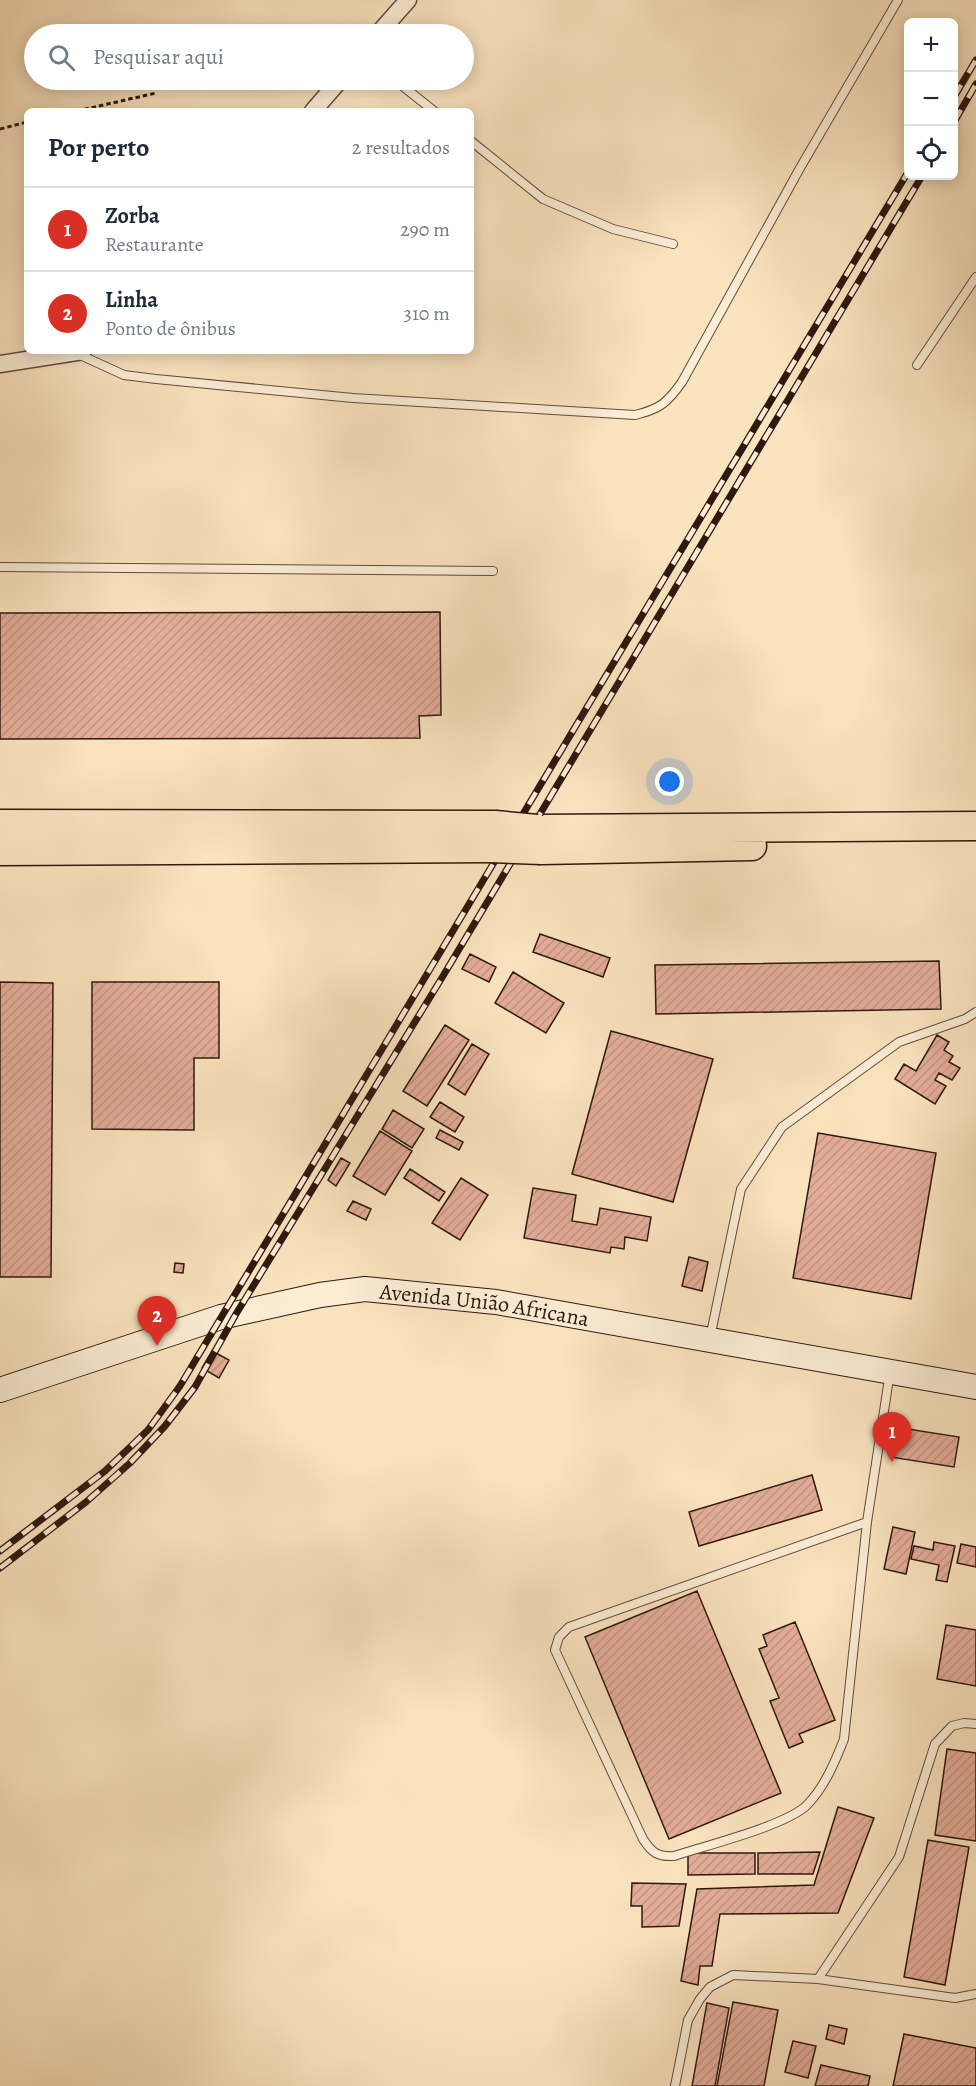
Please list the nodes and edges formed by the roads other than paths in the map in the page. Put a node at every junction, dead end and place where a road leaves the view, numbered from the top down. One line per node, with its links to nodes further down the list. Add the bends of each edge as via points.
1 (408, 0): 3 (street)
2 (898, 0): 12 (lane, via 682,382 669,400 654,411 635,415 256,389 124,375)
3 (387, 24)
4 (331, 90): 6 (street)
5 (408, 90): 7 (lane)
6 (316, 108)
7 (430, 108)
8 (474, 143): 9 (lane, via 543,200 613,229)
9 (673, 244)
10 (976, 277): 14 (lane)
11 (68, 354): 13 (street)
12 (85, 354)
13 (0, 364)
14 (917, 365)
15 (0, 567): 16 (lane)
16 (492, 571)
17 (0, 824): 19 (highway, via 454,825)
18 (976, 826): 20 (highway)
19 (493, 837): 20 (highway, bridge); 22 (highway)
20 (539, 839): 21 (highway)
21 (976, 843)
22 (0, 850)
23 (976, 1012): 24 (lane, via 899,1042 782,1127 741,1189)
24 (710, 1338): 25 (main road, Avenida União Africana); 27 (main road, Avenida União Africana, via 496,1302 365,1289 221,1317)
25 (890, 1372): 26 (main road, Avenida União Africana); 28 (lane)
26 (976, 1387)
27 (0, 1390)
28 (867, 1522): 28 (lane, via 844,1739 823,1785 807,1806 779,1821 674,1856 662,1857 652,1852 555,1650 559,1637 569,1628)
29 (976, 1724): 30 (lane, via 952,1726 935,1744 899,1857)
30 (818, 1978): 31 (lane, via 955,1998); 32 (lane, via 733,1975 710,1987 688,2020)
31 (976, 1994)
32 (675, 2086)

